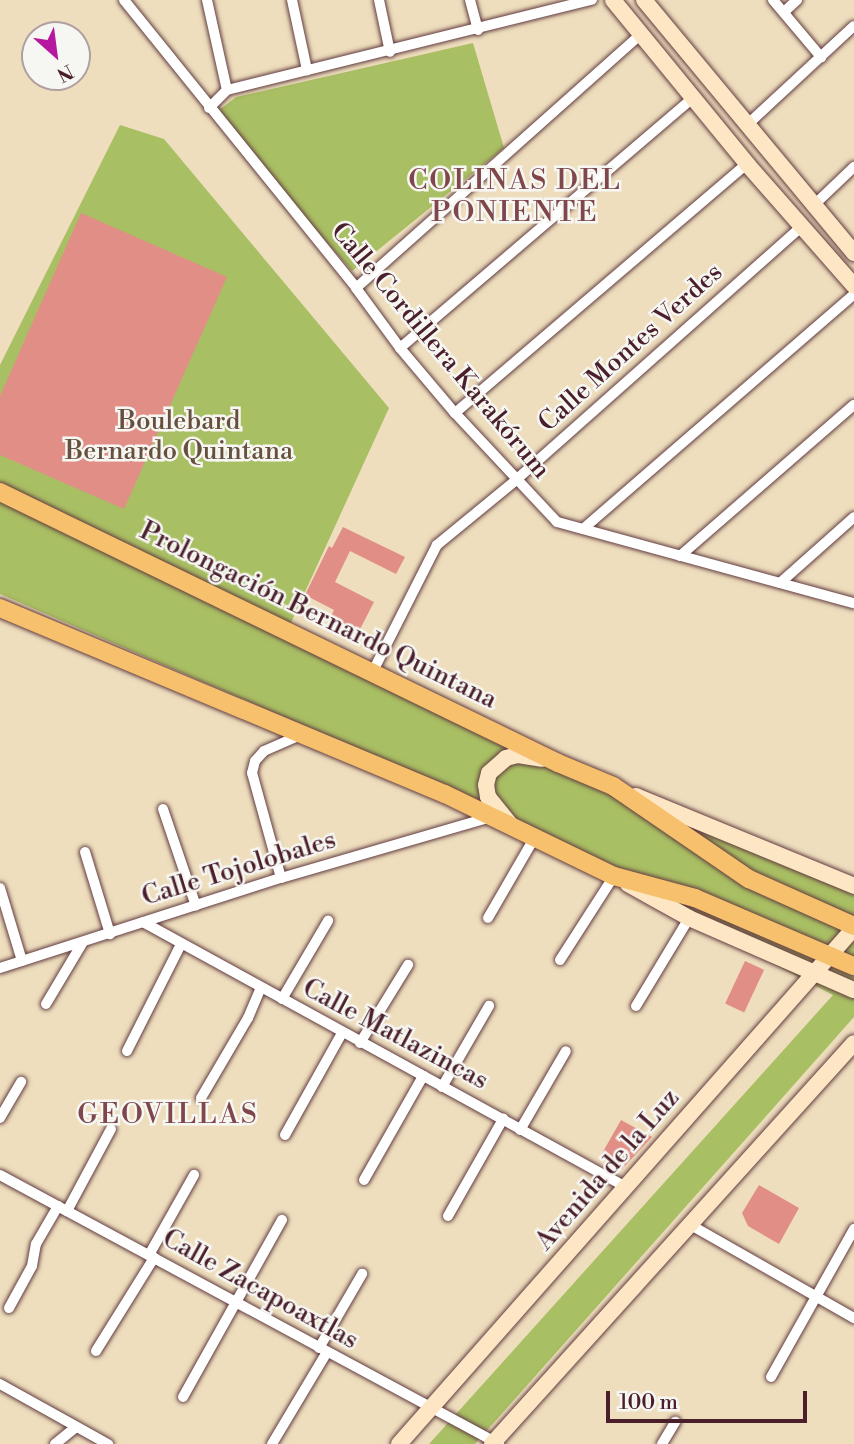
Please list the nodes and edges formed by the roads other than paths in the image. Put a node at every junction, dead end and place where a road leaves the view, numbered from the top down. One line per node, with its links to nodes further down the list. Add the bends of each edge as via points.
1 (124, 0): 20 (street, Calle Cordillera Karakórum)
2 (207, 0): 18 (street)
3 (292, 0): 17 (street)
4 (379, 0): 15 (street)
5 (470, 0): 13 (street)
6 (592, 0): 13 (street)
7 (613, 0): 14 (main road)
8 (644, 0): 21 (main road)
9 (773, 0): 11 (street)
10 (797, 0): 11 (street)
11 (784, 12): 16 (street)
12 (854, 26): 16 (street)
13 (478, 30): 15 (street)
14 (641, 34): 19 (main road); 28 (street)
15 (390, 52): 17 (street)
16 (821, 57): 21 (street)
17 (307, 70): 18 (street)
18 (227, 90): 20 (street)
19 (693, 99): 22 (main road); 30 (street)
20 (209, 108): 28 (street, Calle Cordillera Karakórum)
21 (748, 124): 24 (main road)
22 (747, 164): 25 (main road); 32 (street)
23 (854, 167): 24 (street)
24 (813, 206): 26 (main road)
25 (802, 226): 27 (main road); 33 (street, Calle Montes Verdes)
26 (854, 254)
27 (854, 286)
28 (356, 288): 30 (street, Calle Cordillera Karakórum)
29 (854, 294): 36 (street)
30 (400, 348): 32 (street, Calle Cordillera Karakórum)
31 (854, 405): 37 (street)
32 (455, 413): 33 (street, Calle Cordillera Karakórum)
33 (516, 480): 36 (street, Calle Cordillera Karakórum, via 557,522); 41 (street, Calle Montes Verdes, via 437,545)
34 (0, 492): 41 (main road, Prolongación Bernardo Quintana)
35 (854, 517): 38 (street)
36 (583, 529): 37 (street, Calle Cordillera Karakórum)
37 (680, 556): 38 (street, Calle Cordillera Karakórum)
38 (780, 583): 39 (street, Calle Cordillera Karakórum)
39 (854, 603)
40 (0, 608): 42 (main road)
41 (373, 671): 43 (main road, Prolongación Bernardo Quintana)
42 (303, 734): 46 (main road); 50 (street, via 264,751 252,773)
43 (558, 763): 44 (main road, Prolongación Bernardo Quintana); 46 (main road, via 518,755 506,758 489,773 488,797)
44 (613, 786): 51 (main road, Prolongación Bernardo Quintana); 58 (main road, Prolongación Bernardo Quintana, via 749,879)
45 (163, 809): 53 (street)
46 (502, 820): 47 (main road); 50 (street, Calle Tojolobales)
47 (535, 836): 49 (main road); 54 (street)
48 (85, 852): 59 (street)
49 (614, 876): 55 (main road); 62 (main road, via 695,898); 63 (street)
50 (281, 878): 53 (street, Calle Tojolobales)
51 (854, 886)
52 (0, 888): 64 (street)
53 (196, 906): 57 (street, Calle Tojolobales)
54 (488, 918)
55 (689, 918): 68 (main road); 74 (street)
56 (328, 921): 71 (street)
57 (143, 922): 59 (street, Calle Tojolobales); 61 (street, Calle Matlazincas)
58 (854, 927): 62 (main road, Avenida de la Luz)
59 (110, 934): 60 (street, Calle Tojolobales)
60 (83, 942): 64 (street, Calle Tojolobales); 72 (street)
61 (181, 944): 69 (street, Calle Matlazincas); 78 (street)
62 (830, 956): 66 (main road); 68 (main road, Avenida de la Luz)
63 (560, 960)
64 (22, 961): 67 (street, Calle Tojolobales)
65 (408, 965): 76 (street)
66 (854, 966)
67 (0, 968)
68 (815, 973): 70 (main road); 92 (main road, Avenida de la Luz)
69 (261, 988): 71 (street, Calle Matlazincas); 83 (street)
70 (854, 990)
71 (282, 999): 75 (street, Calle Matlazincas)
72 (47, 1004)
73 (489, 1006): 82 (street)
74 (636, 1006)
75 (342, 1033): 76 (street, Calle Matlazincas); 88 (street)
76 (360, 1043): 80 (street, Calle Matlazincas)
77 (854, 1043): 96 (main road)
78 (127, 1051)
79 (566, 1051): 87 (street)
80 (423, 1076): 82 (street, Calle Matlazincas); 91 (street)
81 (20, 1082): 84 (street)
82 (442, 1087): 85 (street, Calle Matlazincas)
83 (201, 1098)
84 (0, 1118)
85 (503, 1119): 87 (street, Calle Matlazincas); 94 (street)
86 (111, 1129): 93 (street)
87 (520, 1130): 92 (street, Calle Matlazincas)
88 (285, 1135)
89 (0, 1175): 93 (street, Calle Zacapoaxtlas)
90 (194, 1175): 98 (street)
91 (364, 1180)
92 (626, 1187): 109 (main road, Avenida de la Luz)
93 (62, 1208): 98 (street, Calle Zacapoaxtlas); 102 (street, via 36,1244 32,1266)
94 (448, 1216)
95 (282, 1220): 101 (street)
96 (688, 1224): 100 (street); 112 (main road)
97 (854, 1229): 100 (street)
98 (151, 1257): 101 (street, Calle Zacapoaxtlas); 105 (street)
99 (362, 1274): 104 (street)
100 (816, 1298): 103 (street); 106 (street)
101 (234, 1301): 104 (street, Calle Zacapoaxtlas); 108 (street)
102 (9, 1308)
103 (854, 1318)
104 (323, 1350): 109 (street, Calle Zacapoaxtlas); 115 (street)
105 (96, 1351)
106 (771, 1377)
107 (0, 1384): 111 (street)
108 (183, 1397)
109 (431, 1408): 112 (street, Calle Zacapoaxtlas); 116 (main road, Avenida de la Luz)
110 (675, 1422): 117 (street)
111 (76, 1427): 113 (street); 114 (street)
112 (495, 1443)
113 (55, 1444)
114 (108, 1444)
115 (272, 1444)
116 (399, 1444)
117 (662, 1444)

